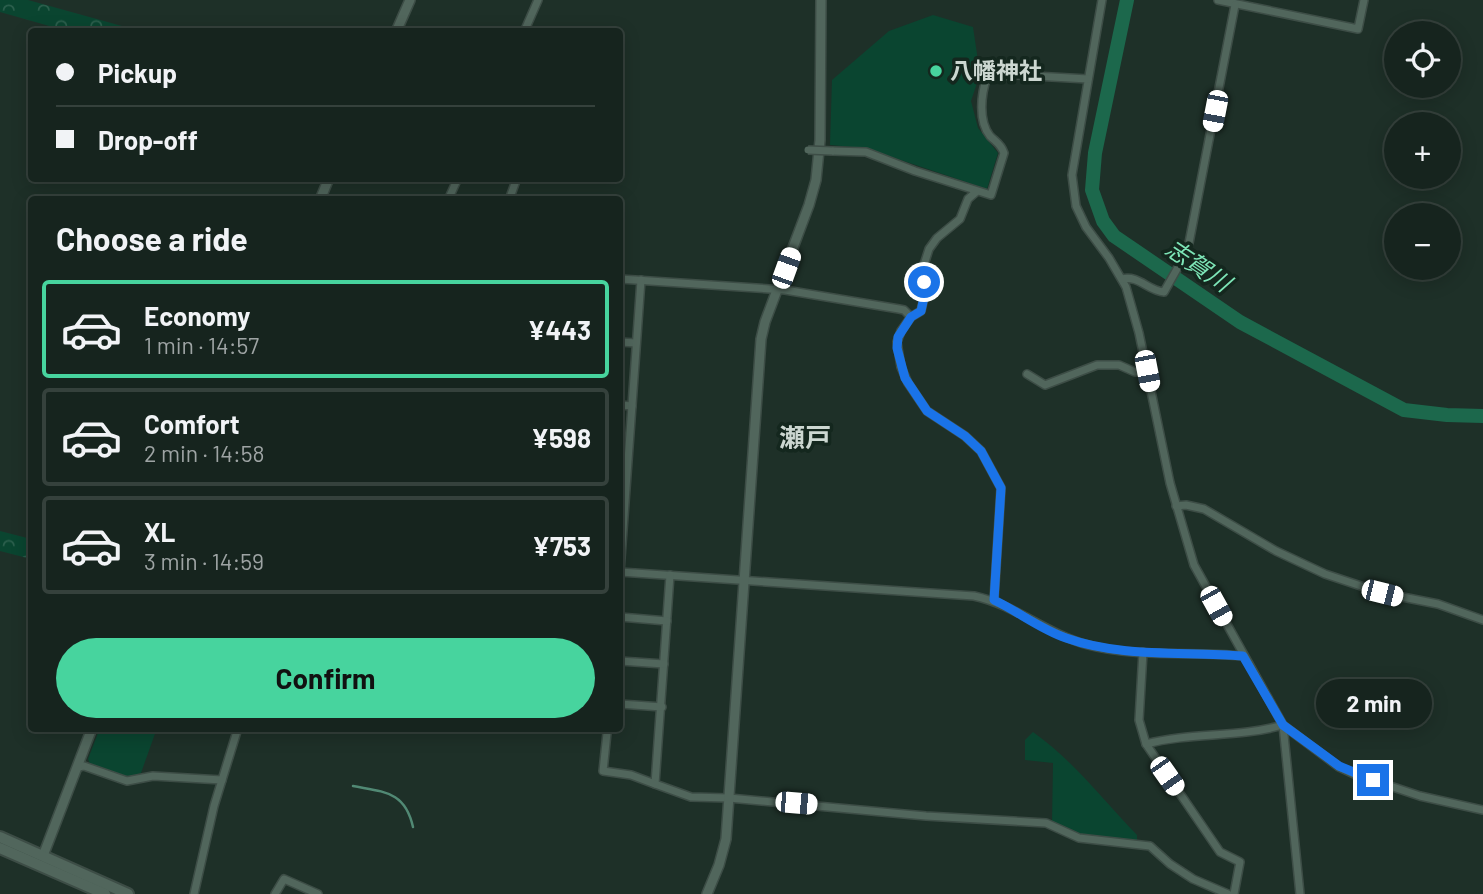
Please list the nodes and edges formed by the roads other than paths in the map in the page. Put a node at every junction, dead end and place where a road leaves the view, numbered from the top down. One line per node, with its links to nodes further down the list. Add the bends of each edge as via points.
1 (410, 0): 8 (street)
2 (538, 0): 9 (street)
3 (821, 0): 16 (street, via 816,180)
4 (1102, 0): 10 (street)
5 (1218, 0): 7 (street)
6 (1364, 0): 7 (street, via 1358,29)
7 (1235, 5): 14 (street, via 1186,253 1166,290 1158,292 1133,278)
8 (398, 28)
9 (526, 28)
10 (1088, 79): 12 (street, via 987,77 983,121 1004,153 991,195); 14 (street, via 1072,174 1076,206)
11 (808, 150): 12 (street, bridge, via 878,155)
12 (976, 192): 17 (street, via 960,219 929,250 922,271 926,288 921,311)
13 (623, 279): 15 (street)
14 (1122, 279): 20 (street)
15 (641, 280): 16 (street); 19 (street)
16 (776, 290): 17 (street, via 889,307); 30 (street, via 761,339)
17 (911, 317): 31 (street, via 897,342 908,383 927,411 981,451 1001,488)
18 (623, 342): 19 (street)
19 (636, 343): 23 (street)
20 (1147, 371): 21 (street, via 1097,365 1045,385); 27 (street)
21 (1027, 374)
22 (623, 405): 23 (street)
23 (632, 406): 25 (street)
24 (623, 444): 25 (street)
25 (629, 445): 26 (street)
26 (623, 484)
27 (1176, 506): 33 (street, via 1204,509 1325,574); 36 (street, via 1191,558)
28 (623, 572): 29 (street)
29 (670, 575): 30 (street); 34 (street)
30 (745, 580): 31 (street); 49 (street)
31 (994, 600): 35 (street, via 1068,639)
32 (623, 617): 34 (street)
33 (1483, 620)
34 (667, 621): 38 (street)
35 (1143, 652): 36 (street); 45 (street, via 1139,720)
36 (1243, 656): 41 (street)
37 (623, 661): 38 (street)
38 (664, 664): 40 (street)
39 (623, 704): 40 (street)
40 (662, 707): 48 (street)
41 (1283, 725): 45 (street); 50 (street, via 1354,774); 62 (street)
42 (91, 732): 46 (street)
43 (237, 732): 47 (street)
44 (607, 733): 48 (street, via 603,771)
45 (1146, 744): 61 (street, via 1220,852 1240,862)
46 (78, 767): 47 (street, via 127,781 158,776); 53 (street)
47 (222, 780): 56 (street)
48 (655, 784): 49 (street, via 691,797)
49 (729, 798): 59 (street, via 723,853); 60 (street, via 1045,823 1079,838 1150,846 1183,872)
50 (1483, 810)
51 (0, 837): 53 (main road)
52 (0, 848): 54 (main road)
53 (43, 856): 55 (main road)
54 (105, 894)
55 (128, 894)
56 (194, 894)
57 (275, 894): 58 (street, via 284,879)
58 (318, 894)
59 (707, 894)
60 (1228, 894)
61 (1234, 894)
62 (1300, 894)

